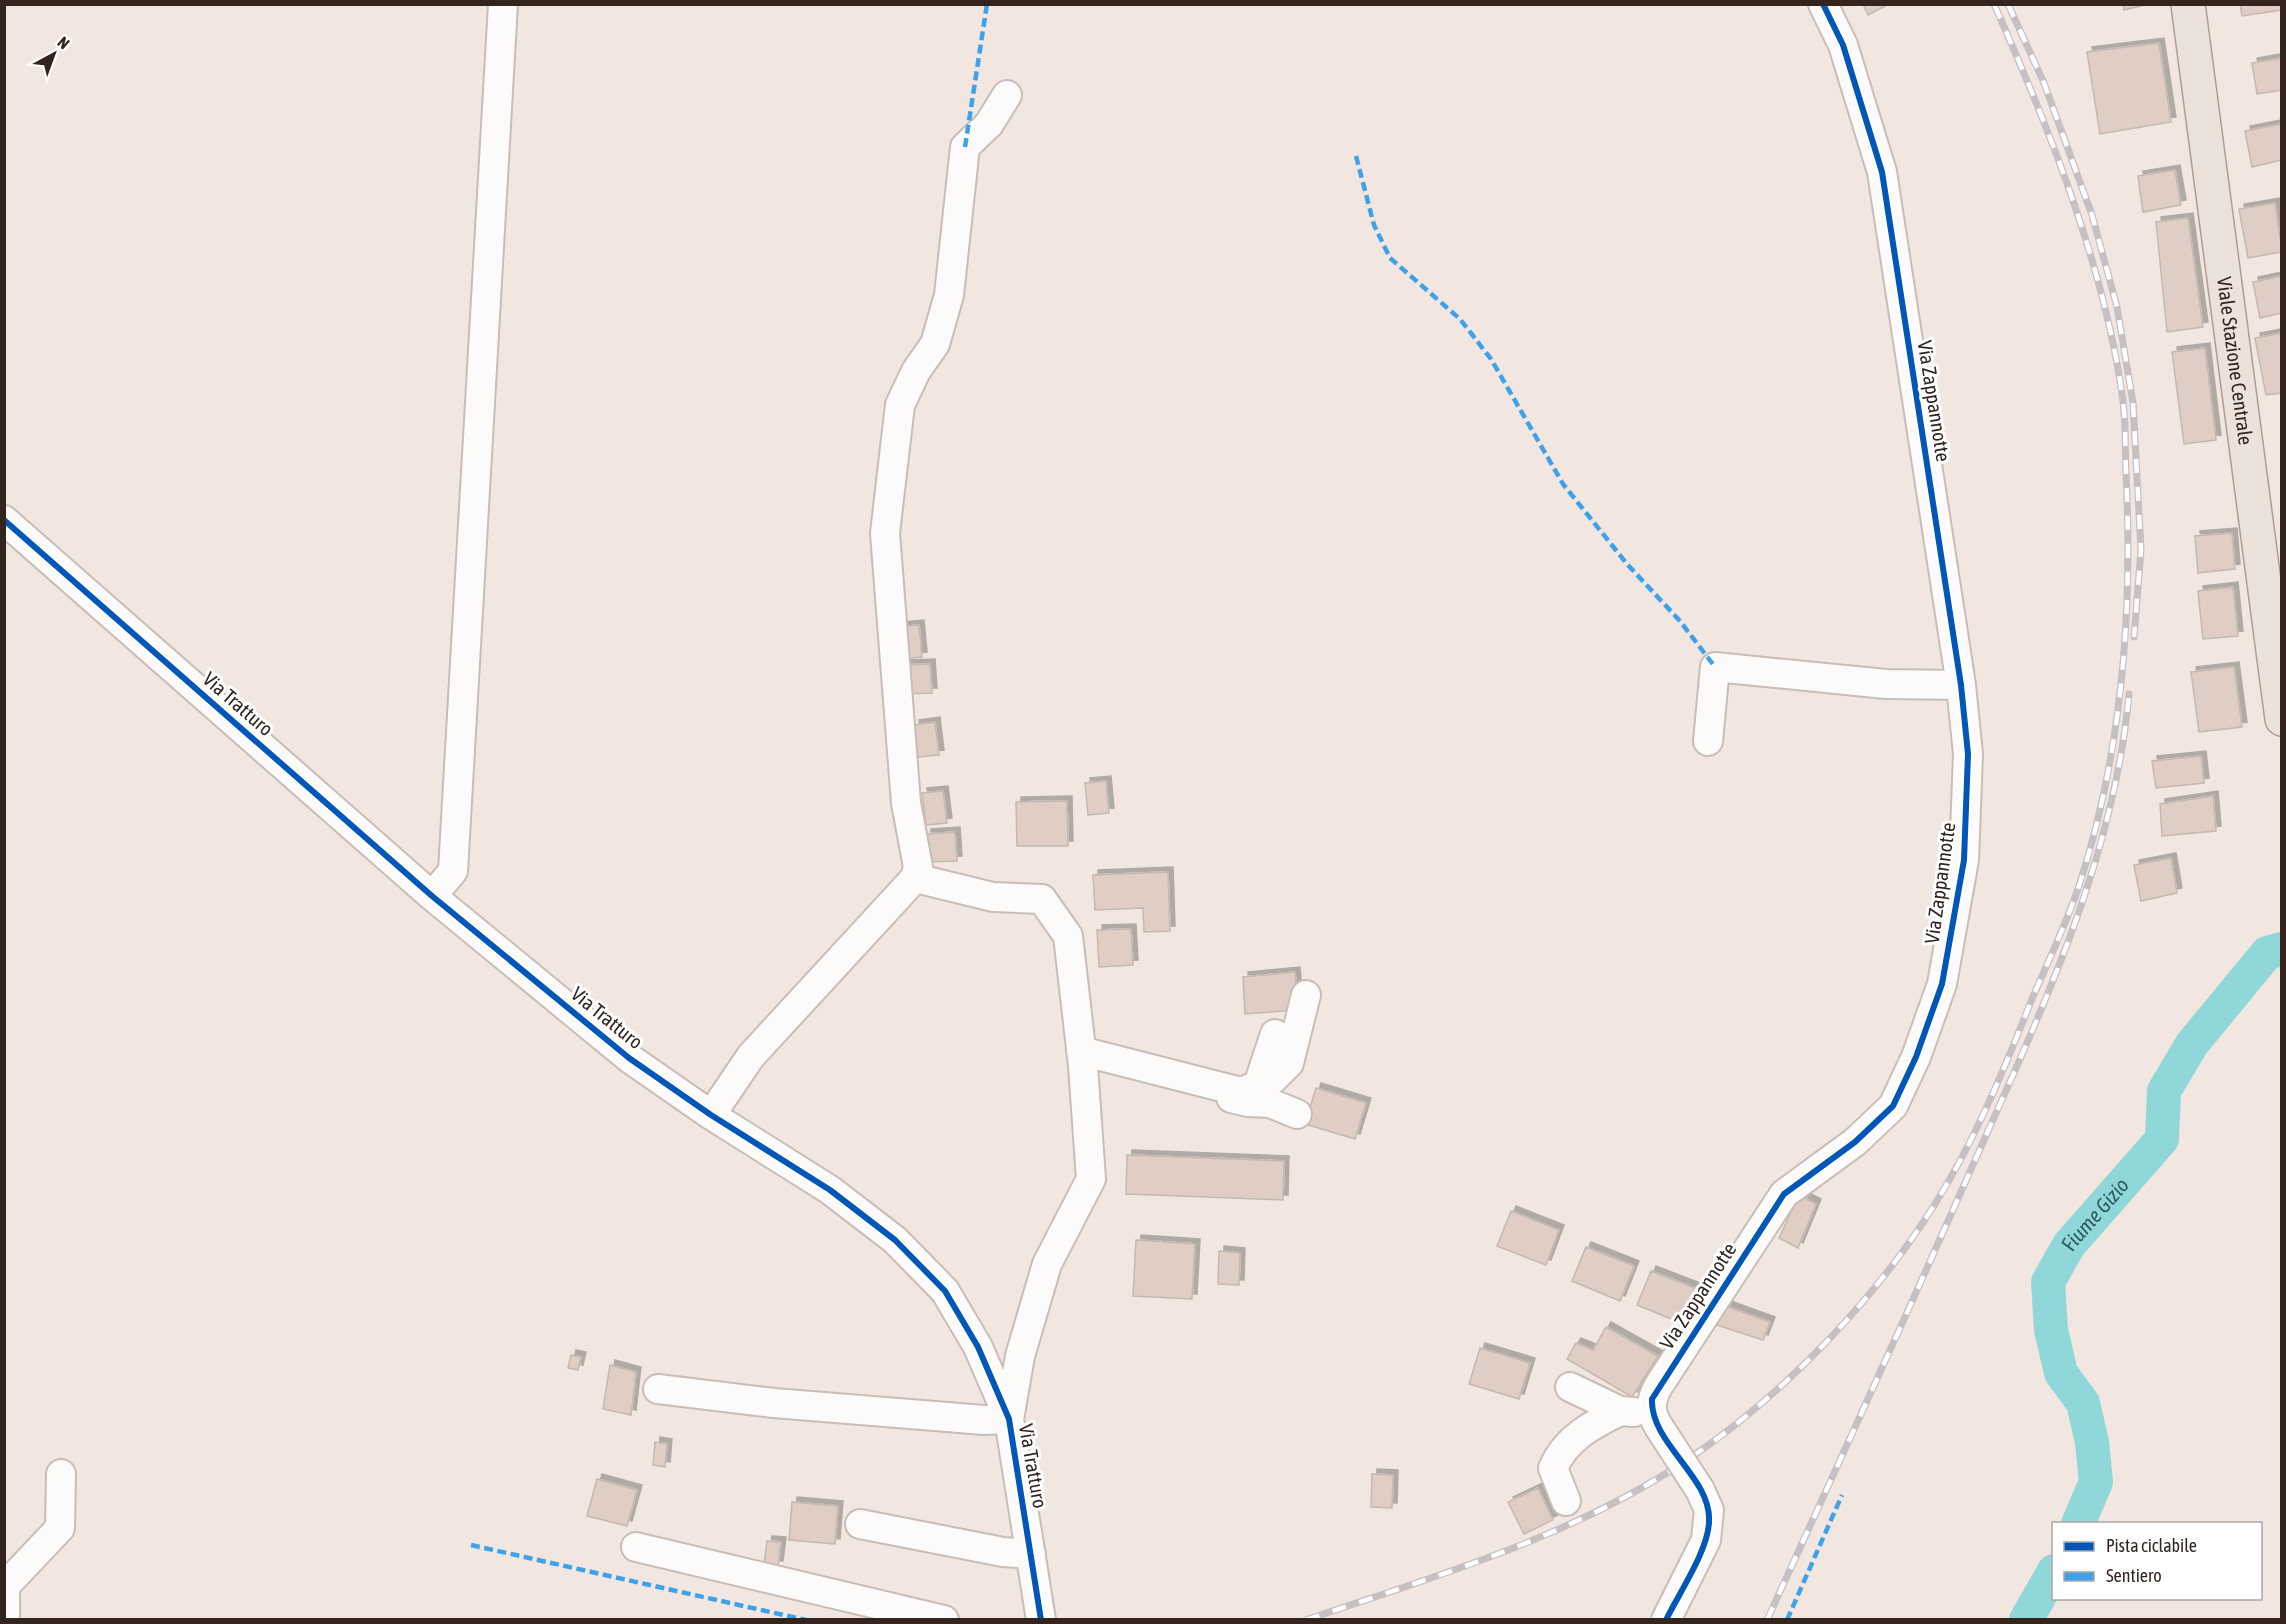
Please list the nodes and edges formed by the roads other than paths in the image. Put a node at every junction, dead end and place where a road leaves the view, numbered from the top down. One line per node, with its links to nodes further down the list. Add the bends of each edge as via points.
1 (503, 4): 10 (street, via 453,871)
2 (1823, 4): 6 (street, Via Zappannotte, via 1843,45 1882,172)
3 (2188, 4): 7 (main road, Viale Stazione Centrale)
4 (1007, 95): 9 (street, via 989,124 965,147 950,295 935,344 916,371 900,405 885,533 906,803 918,867)
5 (4, 520): 10 (street, Via Tratturo)
6 (1961, 686): 8 (street, via 1886,684 1714,667); 23 (street, Via Zappannotte, via 1968,754 1964,860 1942,984 1916,1057 1893,1107 1855,1142 1784,1194 1659,1385 1652,1399)
7 (2282, 719)
8 (1708, 741)
9 (915, 878): 13 (street, via 993,897 1042,899 1068,936); 16 (street, via 751,1056)
10 (432, 896): 16 (street, Via Tratturo, via 629,1058)
11 (1306, 995): 14 (street, via 1289,1063 1273,1079)
12 (1275, 1034): 14 (street)
13 (1082, 1058): 14 (street, via 1241,1092); 15 (street, via 1100,1066 1248,1102 1270,1103); 18 (street, via 1090,1179 1047,1264)
14 (1258, 1085)
15 (1297, 1114)
16 (711, 1115): 17 (street, Via Tratturo, via 830,1190 895,1240 945,1291)
17 (978, 1347): 18 (street); 22 (street, Via Tratturo)
18 (1020, 1356): 22 (street)
19 (1570, 1387): 21 (street)
20 (658, 1389): 22 (street, via 786,1404)
21 (1620, 1411): 23 (street); 25 (street, via 1584,1430 1560,1452 1553,1468)
22 (1008, 1419): 28 (street, Via Tratturo)
23 (1655, 1421): 32 (street, bridge, via 1709,1510 1706,1540)
24 (61, 1474): 30 (street, via 60,1528 5,1586)
25 (1566, 1501)
26 (860, 1524): 28 (street)
27 (636, 1547): 31 (street)
28 (1031, 1554): 29 (street, Via Tratturo)
29 (1035, 1618)
30 (5, 1620)
31 (944, 1620)
32 (1666, 1620)

